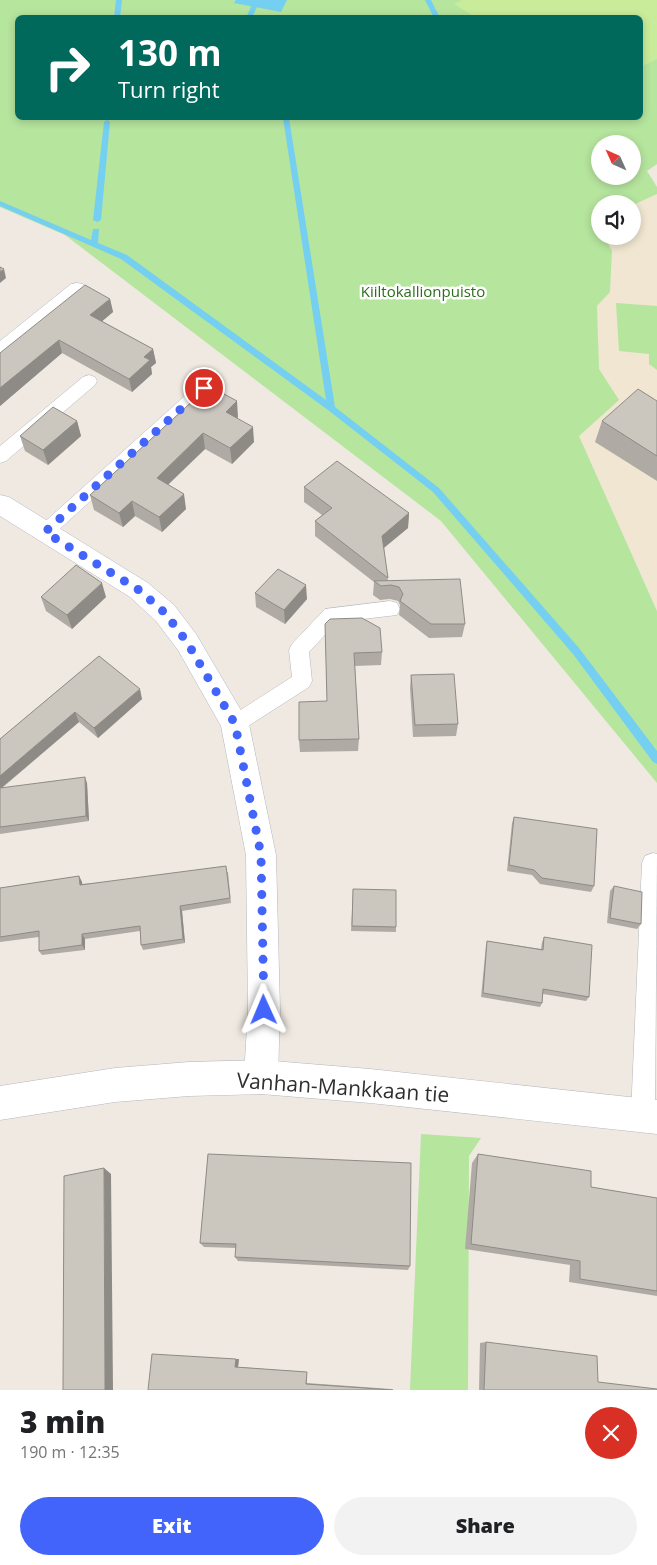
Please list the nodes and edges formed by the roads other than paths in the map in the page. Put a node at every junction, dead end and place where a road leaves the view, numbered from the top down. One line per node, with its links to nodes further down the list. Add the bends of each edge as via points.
1 (77, 288): 2 (lane)
2 (0, 350)
3 (89, 381): 5 (lane)
4 (204, 388): 7 (lane)
5 (0, 456)
6 (0, 504): 7 (street)
7 (45, 532): 9 (street, via 139,590 165,613 187,642)
8 (390, 609): 9 (lane, via 332,615 298,650 302,681)
9 (235, 724): 11 (street, via 261,855 264,1010)
10 (653, 863): 13 (lane)
11 (261, 1077): 12 (street, Vanhan-Mankkaan tie, via 115,1085); 13 (street, Vanhan-Mankkaan tie)
12 (0, 1103)
13 (650, 1116)

